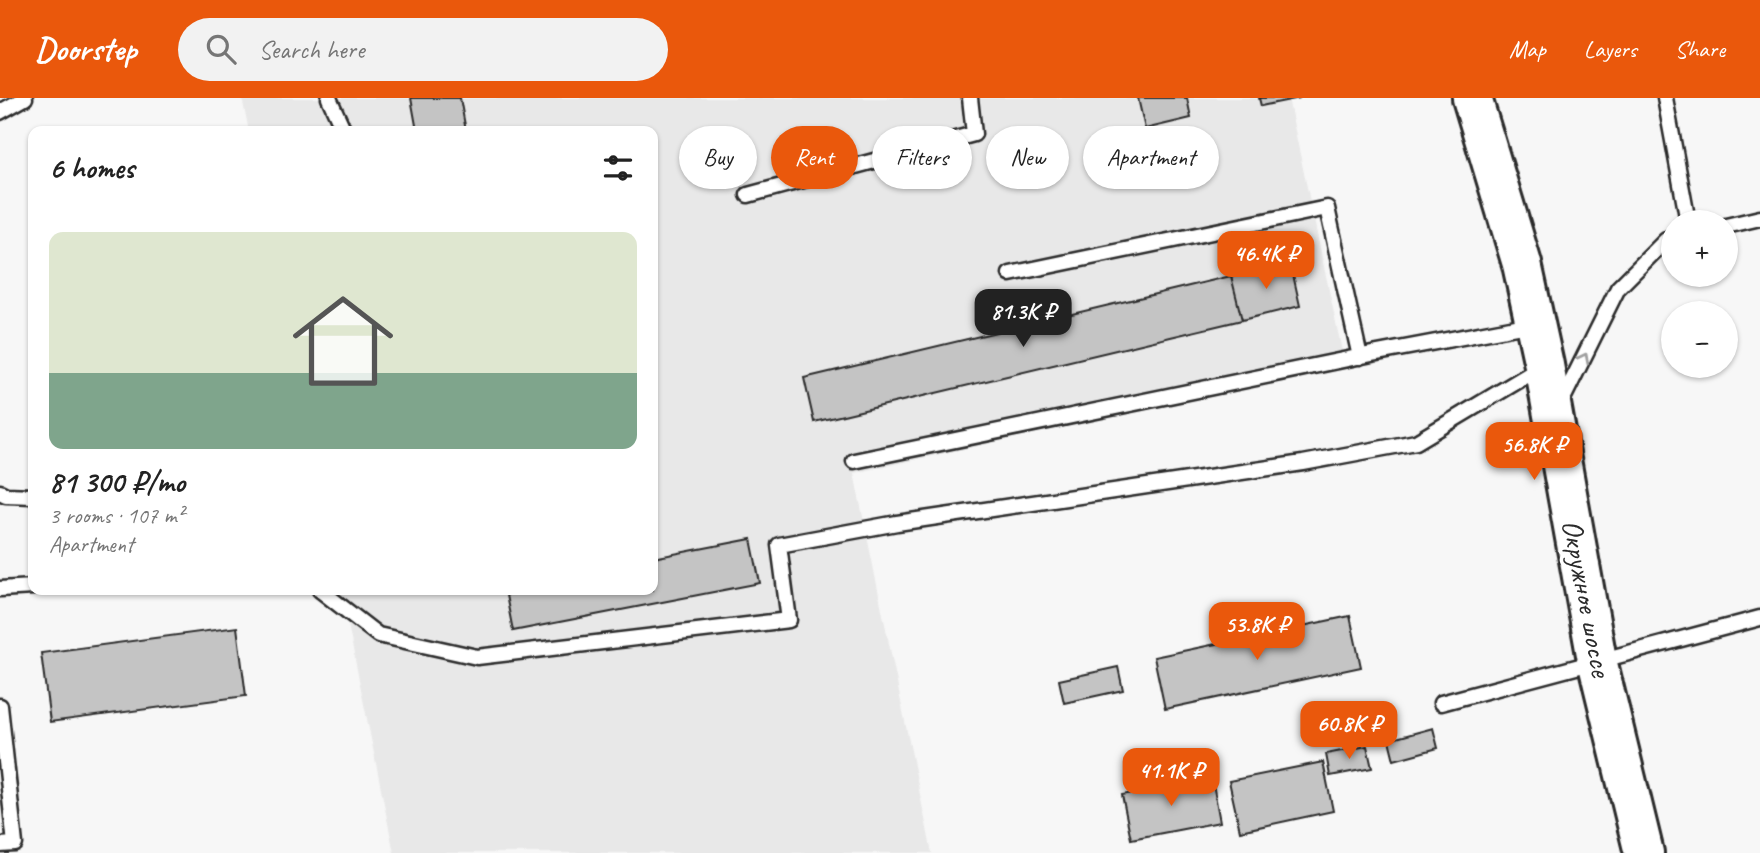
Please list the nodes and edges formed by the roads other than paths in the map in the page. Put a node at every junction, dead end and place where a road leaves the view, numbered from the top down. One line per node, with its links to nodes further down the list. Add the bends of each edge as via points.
1 (25, 98): 6 (lane)
2 (329, 98): 7 (lane)
3 (970, 98): 8 (lane, via 974,134)
4 (1472, 98): 14 (street, Окружное шоссе)
5 (1665, 98): 9 (lane)
6 (0, 112)
7 (342, 126)
8 (748, 195)
9 (1686, 210)
10 (1760, 218): 11 (lane)
11 (1738, 223)
12 (1661, 245): 17 (lane, one-way to 12, via 1618,288)
13 (1010, 274): 15 (lane, via 1326,208)
14 (1535, 323): 15 (lane); 16 (street, Окружное шоссе)
15 (1360, 357): 18 (lane)
16 (1544, 365): 17 (street, Окружное шоссе); 23 (lane, via 1416,442 779,545 789,620 477,657 377,635)
17 (1553, 418): 25 (street, Окружное шоссе)
18 (854, 461)
19 (0, 492): 20 (lane)
20 (28, 496)
21 (28, 587): 22 (lane)
22 (0, 589)
23 (326, 595)
24 (1760, 618): 25 (lane)
25 (1597, 660): 26 (lane); 29 (street, Окружное шоссе)
26 (1441, 703)
27 (0, 706): 28 (lane, via 15,844)
28 (0, 845)
29 (1644, 853)

